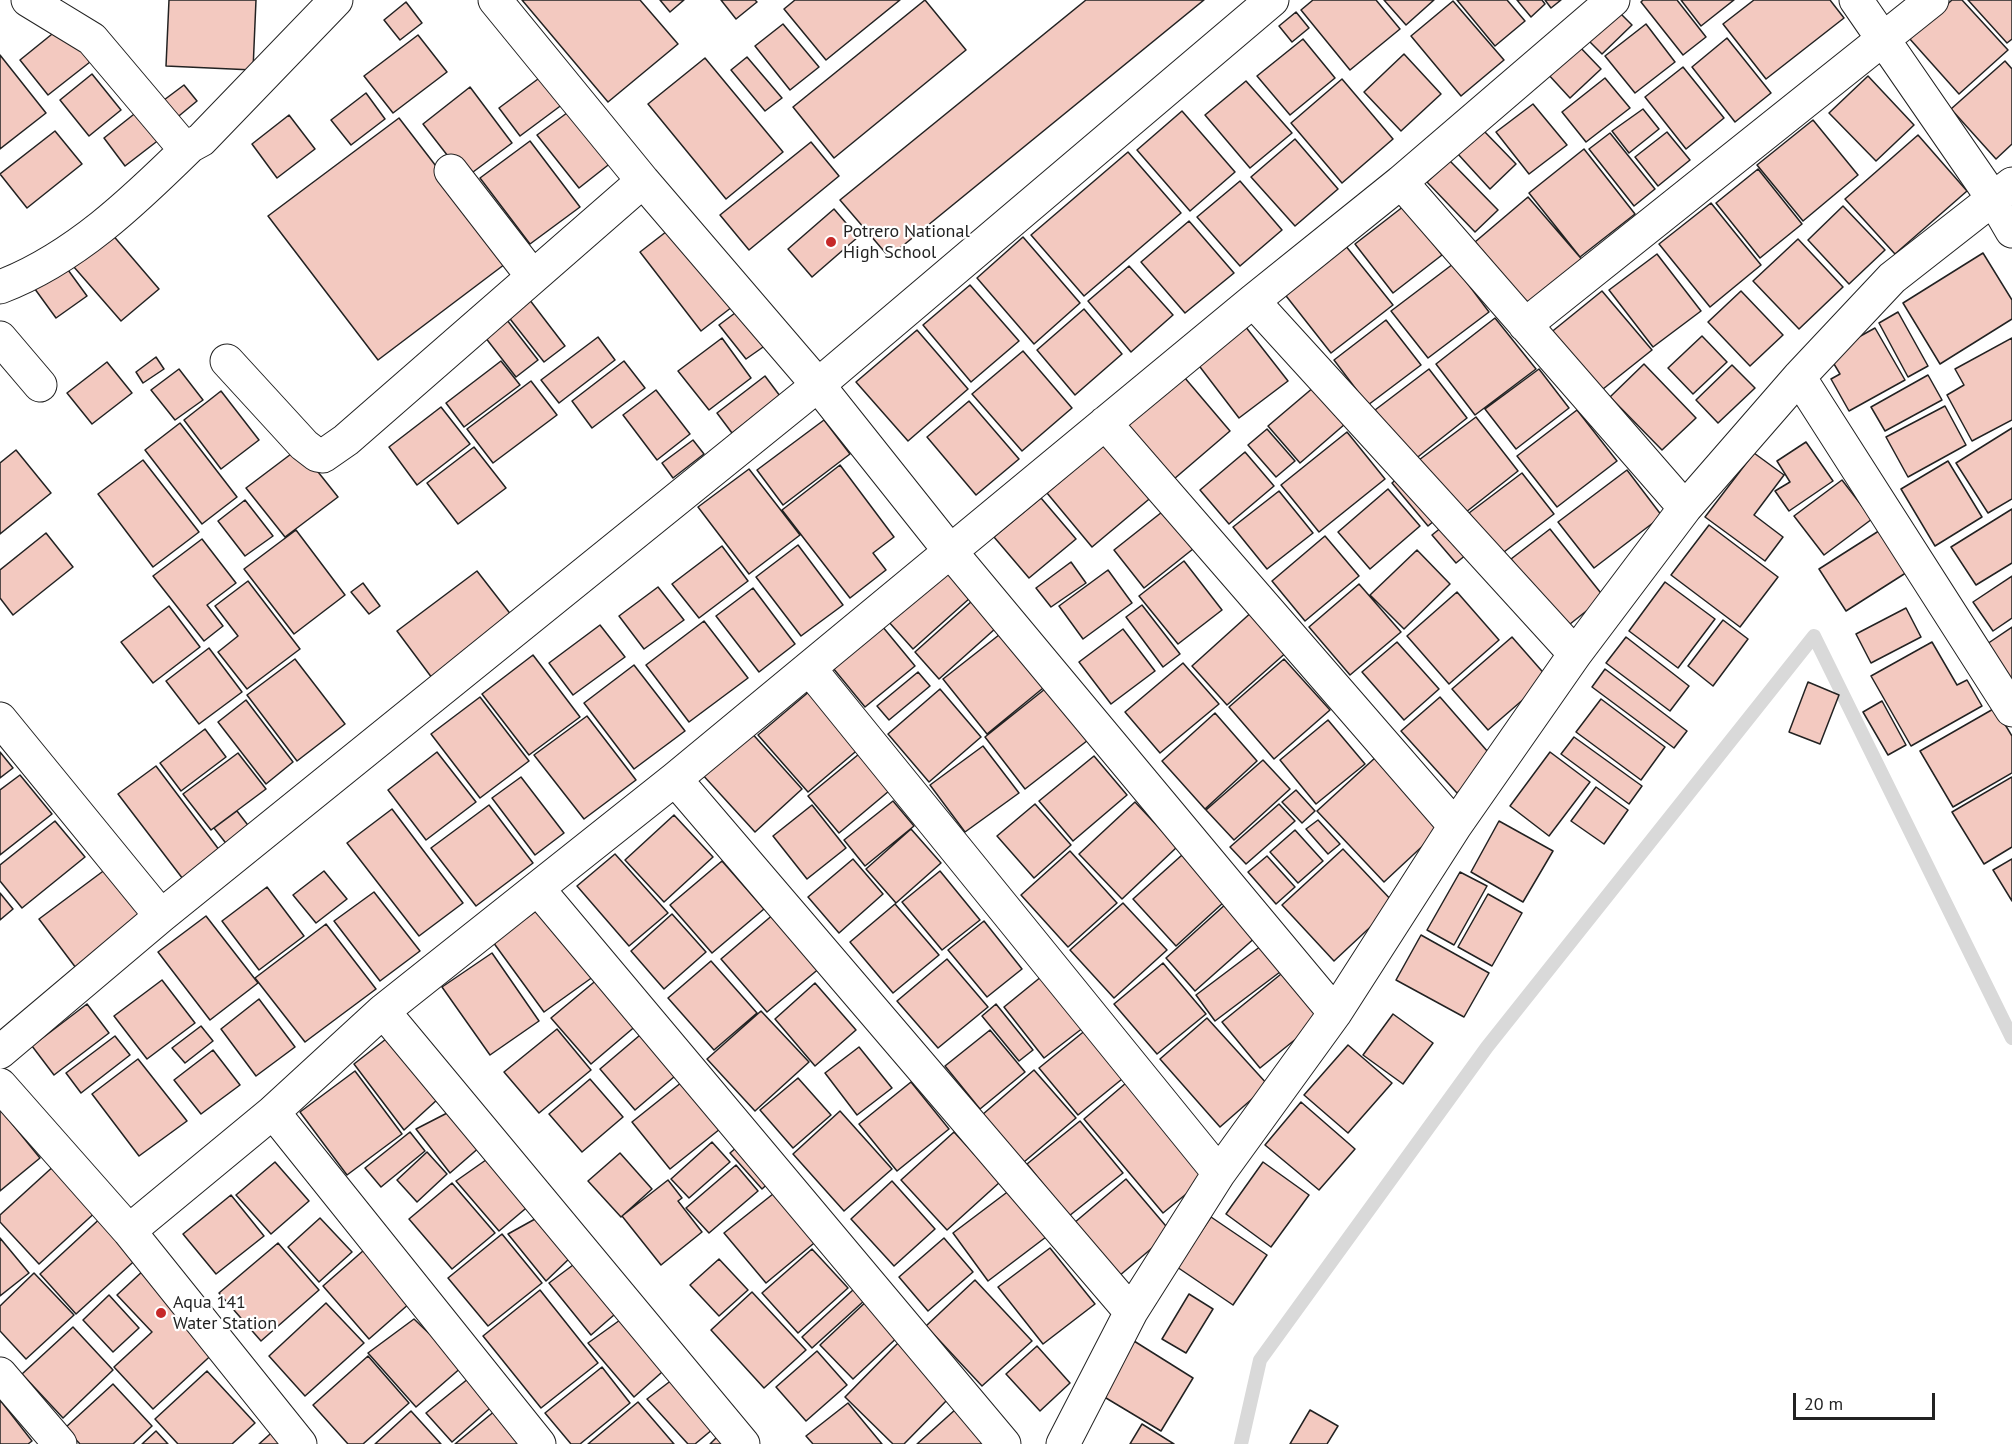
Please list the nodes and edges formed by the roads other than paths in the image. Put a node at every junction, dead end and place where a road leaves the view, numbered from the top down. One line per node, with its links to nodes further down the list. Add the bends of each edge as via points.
1 (28, 0): 9 (street, via 92,39 179,142)
2 (336, 0): 9 (street, via 201,140)
3 (495, 0): 11 (street)
4 (1272, 0): 23 (street)
5 (1613, 0): 12 (street)
6 (1856, 0): 8 (street)
7 (1932, 0): 8 (street)
8 (1884, 40): 13 (street); 18 (street)
9 (190, 146): 16 (street, via 130,205 33,274)
10 (451, 171): 15 (street)
11 (644, 181): 15 (street); 23 (street)
12 (1401, 182): 17 (street); 18 (street)
13 (2003, 192): 14 (street); 21 (street, via 1892,278)
14 (2012, 231)
15 (533, 277): 20 (street, via 323,456 317,456 304,445)
16 (0, 287)
17 (1252, 300): 24 (street); 27 (street)
18 (1525, 325): 25 (street)
19 (0, 338): 22 (street)
20 (226, 361)
21 (1799, 376): 25 (street); 29 (street)
22 (40, 385)
23 (818, 386): 26 (street); 34 (street)
24 (1105, 423): 26 (street); 32 (street)
25 (1685, 508): 27 (street)
26 (950, 551): 28 (street); 36 (street)
27 (1575, 654): 32 (street)
28 (808, 668): 31 (street); 40 (street)
29 (2012, 710)
30 (0, 719): 34 (street)
31 (675, 779): 33 (street); 42 (street)
32 (1455, 826): 36 (street)
33 (538, 889): 35 (street); 48 (street)
34 (161, 916): 37 (street)
35 (383, 1011): 39 (street); 47 (street)
36 (1335, 1013): 40 (street)
37 (0, 1052)
38 (0, 1085): 41 (street)
39 (273, 1112): 41 (street); 46 (street)
40 (1220, 1173): 42 (street)
41 (129, 1231): 45 (street)
42 (1131, 1312): 49 (street)
43 (0, 1374): 44 (street)
44 (60, 1444)
45 (300, 1444)
46 (539, 1444)
47 (743, 1444)
48 (1004, 1444)
49 (1063, 1444)

